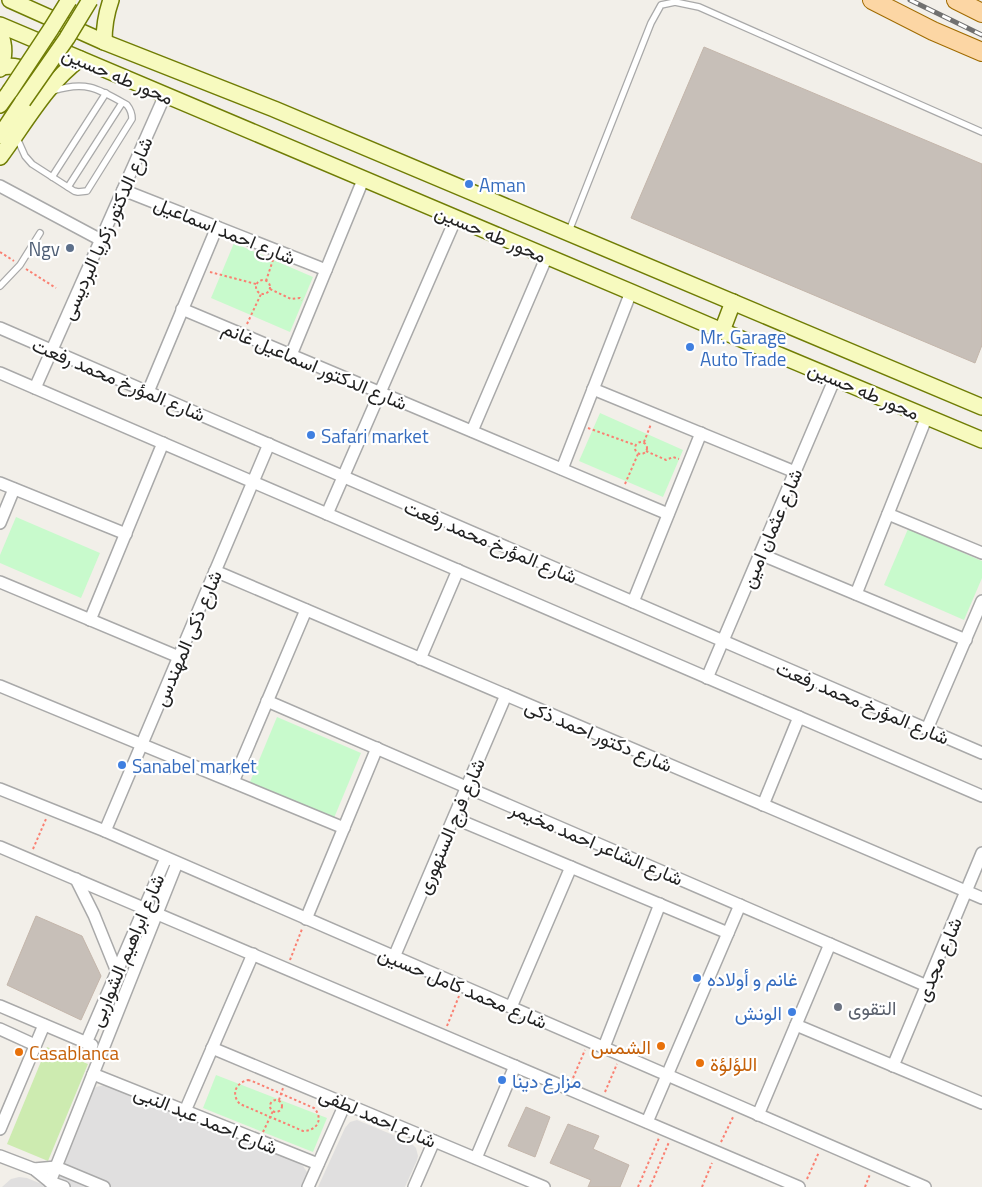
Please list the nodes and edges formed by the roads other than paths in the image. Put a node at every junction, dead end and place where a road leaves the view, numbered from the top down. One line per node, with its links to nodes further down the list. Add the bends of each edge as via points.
1 (10, 0): 7 (street, محور طه حسين)
2 (69, 0): 19 (street, bridge)
3 (90, 0): 22 (street, bridge)
4 (111, 0): 11 (street, via 104,23)
5 (872, 0): 12 (main road)
6 (956, 0): 8 (main road)
7 (30, 4): 11 (street, محور طه حسين)
8 (982, 13)
9 (0, 25): 13 (street, محور طه حسين)
10 (0, 33): 14 (street, via 4,54)
11 (104, 42): 32 (street, محور طه حسين, via 274,109)
12 (982, 52)
13 (80, 59): 15 (street); 17 (street, محور طه حسين)
14 (1, 68): 15 (street, via 15,66 29,70)
15 (46, 93): 16 (lane, via 82,86); 21 (street)
16 (106, 93): 18 (lane); 24 (lane)
17 (166, 95): 25 (street, محور طه حسين); 28 (street, شارع الدكتور زكريا البرديسى)
18 (122, 102): 27 (lane); 27 (lane, via 130,109 132,119 87,191 78,192)
19 (0, 105)
20 (982, 132): 32 (lane, via 699,7 675,2 661,5 650,23)
21 (16, 135): 23 (street); 24 (lane, via 25,156)
22 (0, 136)
23 (0, 157)
24 (52, 177): 27 (lane)
25 (363, 180): 29 (street, محور طه حسين); 35 (street)
26 (0, 186): 33 (street)
27 (68, 187)
28 (123, 190): 30 (street, شارع احمد اسماعيل); 33 (street, شارع الدكتور زكريا البرديسى)
29 (456, 218): 34 (street, محور طه حسين); 49 (street)
30 (217, 227): 35 (street, شارع احمد اسماعيل); 39 (street)
31 (40, 233): 36 (lane, via 20,264)
32 (568, 233): 38 (street, محور طه حسين)
33 (101, 240): 42 (street, شارع الدكتور زكريا البرديسى)
34 (547, 256): 37 (street, محور طه حسين); 52 (street)
35 (326, 270): 43 (street)
36 (0, 286)
37 (631, 292): 41 (street, محور طه حسين); 47 (street)
38 (732, 302): 41 (street); 50 (street, محور طه حسين)
39 (182, 309): 43 (street, شارع الدكتور اسماعيل غانم); 48 (street)
40 (0, 328): 42 (street, شارع المؤرخ محمد رفعت)
41 (722, 332): 45 (street, محور طه حسين)
42 (52, 350): 46 (street, شارع الدكتور زكريا البرديسى); 48 (street, شارع المؤرخ محمد رفعت)
43 (291, 355): 49 (street, شارع الدكتور اسماعيل غانم)
44 (0, 373): 46 (street, شارع المؤرخ محمد رفعت)
45 (835, 378): 51 (street, محور طه حسين); 58 (street, شارع عثمان امين)
46 (35, 388): 55 (street, شارع المؤرخ محمد رفعت)
47 (593, 389): 53 (street); 57 (street)
48 (148, 392): 56 (street, شارع المؤرخ محمد رفعت)
49 (380, 392): 52 (street, شارع الدكتور اسماعيل غانم); 59 (street)
50 (982, 407)
51 (927, 416): 54 (street, محور طه حسين); 65 (street)
52 (472, 431): 57 (street, شارع الدكتور اسماعيل غانم)
53 (701, 433): 58 (street); 64 (street)
54 (982, 440)
55 (163, 443): 60 (street, شارع المؤرخ محمد رفعت); 67 (street)
56 (269, 444): 59 (street, شارع المؤرخ محمد رفعت); 60 (street, شارع ذكى المهندس)
57 (562, 469): 64 (street, شارع الدكتور اسماعيل غانم)
58 (794, 472): 69 (street, شارع عثمان امين)
59 (344, 477): 63 (street); 74 (street, شارع المؤرخ محمد رفعت)
60 (253, 482): 63 (street, شارع المؤرخ محمد رفعت); 71 (street, شارع ذكى المهندس)
61 (0, 484): 62 (street)
62 (14, 489): 66 (street); 67 (street)
63 (328, 514): 70 (street, شارع المؤرخ محمد رفعت)
64 (668, 514): 74 (street)
65 (888, 514): 68 (street); 73 (street)
66 (0, 523)
67 (126, 534): 77 (street)
68 (982, 553)
69 (760, 554): 73 (street); 79 (street, شارع عثمان امين)
70 (458, 570): 81 (street); 82 (street, شارع المؤرخ محمد رفعت)
71 (215, 571): 76 (street, شارع دكتور احمد ذكى); 80 (street, شارع ذكى المهندس)
72 (0, 582): 77 (street)
73 (856, 594): 78 (street)
74 (633, 602): 79 (street, شارع المؤرخ محمد رفعت)
75 (982, 602): 78 (street)
76 (306, 610): 81 (street, شارع دكتور احمد ذكى); 85 (street)
77 (90, 620): 80 (street)
78 (966, 640): 87 (street)
79 (723, 641): 82 (street, شارع عثمان امين); 87 (street, شارع المؤرخ محمد رفعت)
80 (178, 657): 88 (street, شارع ذكى المهندس)
81 (420, 659): 84 (street, شارع دكتور احمد ذكى)
82 (707, 678): 86 (street, شارع المؤرخ محمد رفعت)
83 (0, 686): 88 (street)
84 (506, 695): 92 (street, شارع فرج السنهورى); 95 (street, شارع دكتور احمد ذكى)
85 (267, 701): 89 (street, شارع الشاعر احمد مخيمر); 91 (street)
86 (799, 718): 94 (street, شارع المؤرخ محمد رفعت); 95 (street)
87 (926, 729): 90 (street, شارع المؤرخ محمد رفعت)
88 (142, 744): 91 (street); 98 (street, شارع ذكى المهندس)
89 (377, 748): 92 (street, شارع الشاعر احمد مخيمر); 97 (street)
90 (982, 753)
91 (233, 782): 97 (street)
92 (467, 787): 96 (street, شارع فرج السنهورى); 108 (street, شارع الشاعر احمد مخيمر)
93 (0, 789): 98 (street, شارع محمد كامل حسين)
94 (982, 796)
95 (763, 805): 105 (street, شارع دكتور احمد ذكى)
96 (454, 818): 103 (street, شارع الشاعر احمد مخيمر); 115 (street, شارع فرج السنهورى)
97 (344, 828): 111 (street)
98 (104, 831): 101 (street, شارع محمد كامل حسين)
99 (0, 847): 104 (street)
100 (982, 853): 105 (street, شارع مجدى)
101 (166, 858): 102 (street, شارع محمد كامل حسين); 109 (street, شارع ابراهيم الشواربى)
102 (177, 863): 110 (street, شارع ابراهيم الشواربى); 111 (street, شارع محمد كامل حسين)
103 (571, 868): 107 (street, شارع الشاعر احمد مخيمر); 119 (street)
104 (76, 879): 109 (street); 116 (street)
105 (966, 891): 106 (street, شارع دكتور احمد ذكى); 117 (street, شارع مجدى)
106 (982, 898)
107 (660, 904): 112 (street, شارع الشاعر احمد مخيمر); 126 (street)
108 (740, 905): 112 (street); 113 (street, شارع الشاعر احمد مخيمر)
109 (144, 908): 110 (street); 116 (street, شارع ابراهيم الشواربى)
110 (157, 914): 114 (street); 127 (street, شارع ابراهيم الشواربى)
111 (306, 919): 115 (street, شارع محمد كامل حسين)
112 (728, 933): 131 (street)
113 (830, 944): 117 (street, شارع الشاعر احمد مخيمر); 121 (street)
114 (253, 954): 125 (street); 128 (street)
115 (394, 957): 119 (street, شارع محمد كامل حسين)
116 (117, 972): 123 (street, شارع ابراهيم الشواربى)
117 (927, 986): 129 (street, شارع مجدى)
118 (0, 1006): 120 (street)
119 (511, 1007): 126 (street, شارع محمد كامل حسين)
120 (44, 1025): 123 (street); 124 (street)
121 (796, 1025): 129 (street); 135 (street)
122 (0, 1029): 124 (street)
123 (86, 1043): 127 (street)
124 (34, 1045): 137 (street)
125 (212, 1048): 133 (street, شارع احمد لطفى); 134 (street)
126 (604, 1048): 131 (street, شارع محمد كامل حسين)
127 (103, 1050): 130 (street, شارع ابراهيم الشواربى)
128 (515, 1066): 136 (street); 139 (street)
129 (893, 1066): 132 (street)
130 (93, 1074): 134 (street, شارع احمد عبد النبى); 142 (street, شارع ابراهيم الشواربى)
131 (667, 1075): 135 (street, شارع محمد كامل حسين); 136 (street)
132 (981, 1101)
133 (345, 1104): 138 (street, شارع احمد لطفى); 141 (street)
134 (185, 1111): 141 (street, شارع احمد عبد النبى)
135 (758, 1114): 152 (street, شارع محمد كامل حسين)
136 (647, 1122): 151 (street)
137 (0, 1129)
138 (434, 1141): 139 (street, شارع احمد لطفى); 149 (street)
139 (476, 1158): 145 (street, شارع احمد لطفى)
140 (1, 1161): 143 (street)
141 (318, 1164): 148 (street)
142 (56, 1167): 143 (street); 144 (street, شارع ابراهيم الشواربى); 147 (street)
143 (34, 1169): 144 (street)
144 (50, 1182): 146 (street)
145 (527, 1184): 150 (street, شارع احمد لطفى)
146 (64, 1187)
147 (104, 1187)
148 (308, 1187)
149 (414, 1187)
150 (544, 1187)
151 (799, 1187)
152 (925, 1187)

